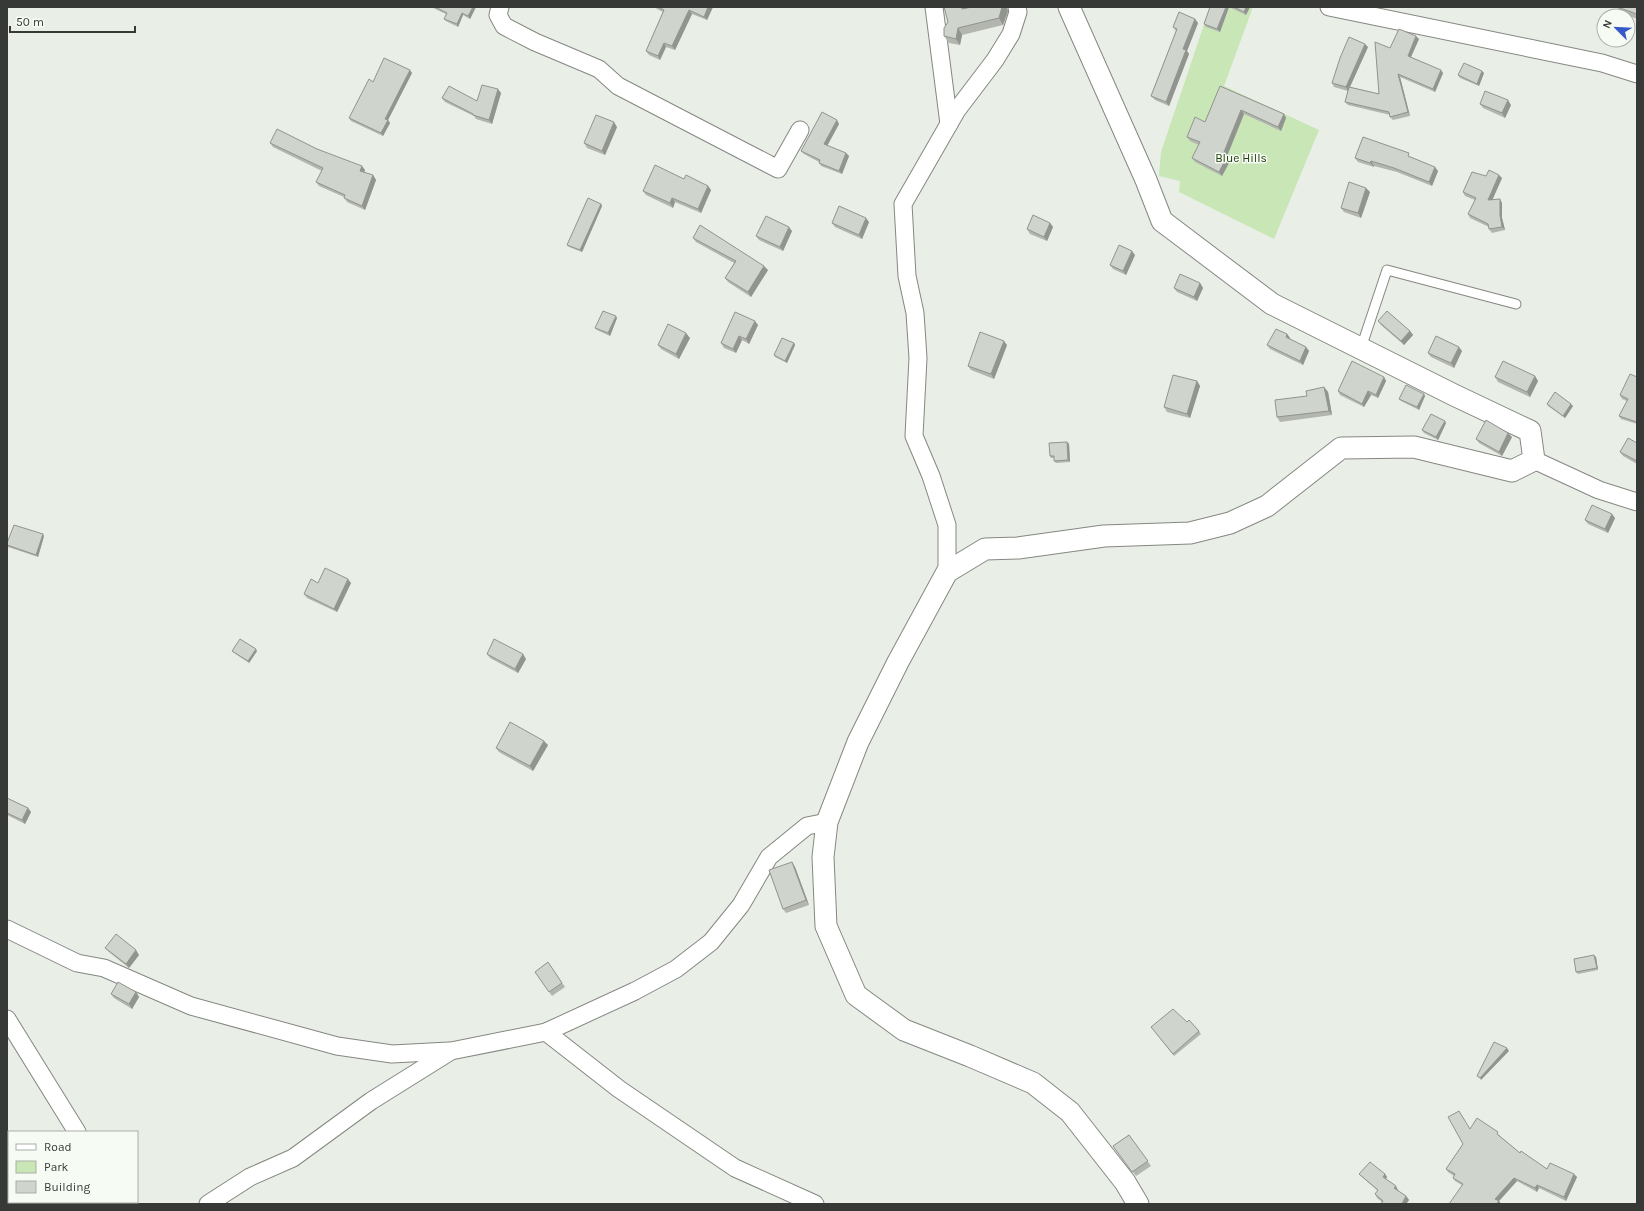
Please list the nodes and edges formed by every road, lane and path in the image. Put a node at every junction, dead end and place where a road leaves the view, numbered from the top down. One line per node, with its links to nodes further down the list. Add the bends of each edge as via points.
1 (500, 7): 8 (street, via 498,16 504,26 598,69 618,86 778,168)
2 (934, 7): 7 (street)
3 (1018, 7): 7 (street, via 1011,34)
4 (1069, 7): 10 (street, via 1162,221 1272,304)
5 (1329, 7): 6 (street, via 1602,63)
6 (1637, 74)
7 (949, 124): 13 (street, via 903,204 907,276 915,313 918,358 914,436 931,476 947,525)
8 (800, 130)
9 (1516, 304): 10 (lane, via 1387,270)
10 (1361, 348): 11 (street, via 1530,431)
11 (1534, 460): 12 (street, via 1599,490); 13 (street, via 1512,472 1414,447 1340,448 1267,506 1230,523 1190,533 1104,536 1018,548 985,549)
12 (1637, 502)
13 (947, 572): 14 (street, via 858,742)
14 (827, 822): 17 (street, via 807,826 769,857 741,905 711,942 676,969); 22 (street, via 823,857 826,926 856,995 904,1030 1033,1083 1070,1112)
15 (7, 929): 18 (street, via 77,963 104,968 191,1006 338,1046 392,1054)
16 (7, 1019): 19 (street)
17 (546, 1032): 18 (street); 21 (street, via 619,1089 735,1168)
18 (451, 1051): 20 (street, via 371,1101 292,1158 250,1177)
19 (76, 1131)
20 (208, 1204)
21 (815, 1204)
22 (1138, 1204)

